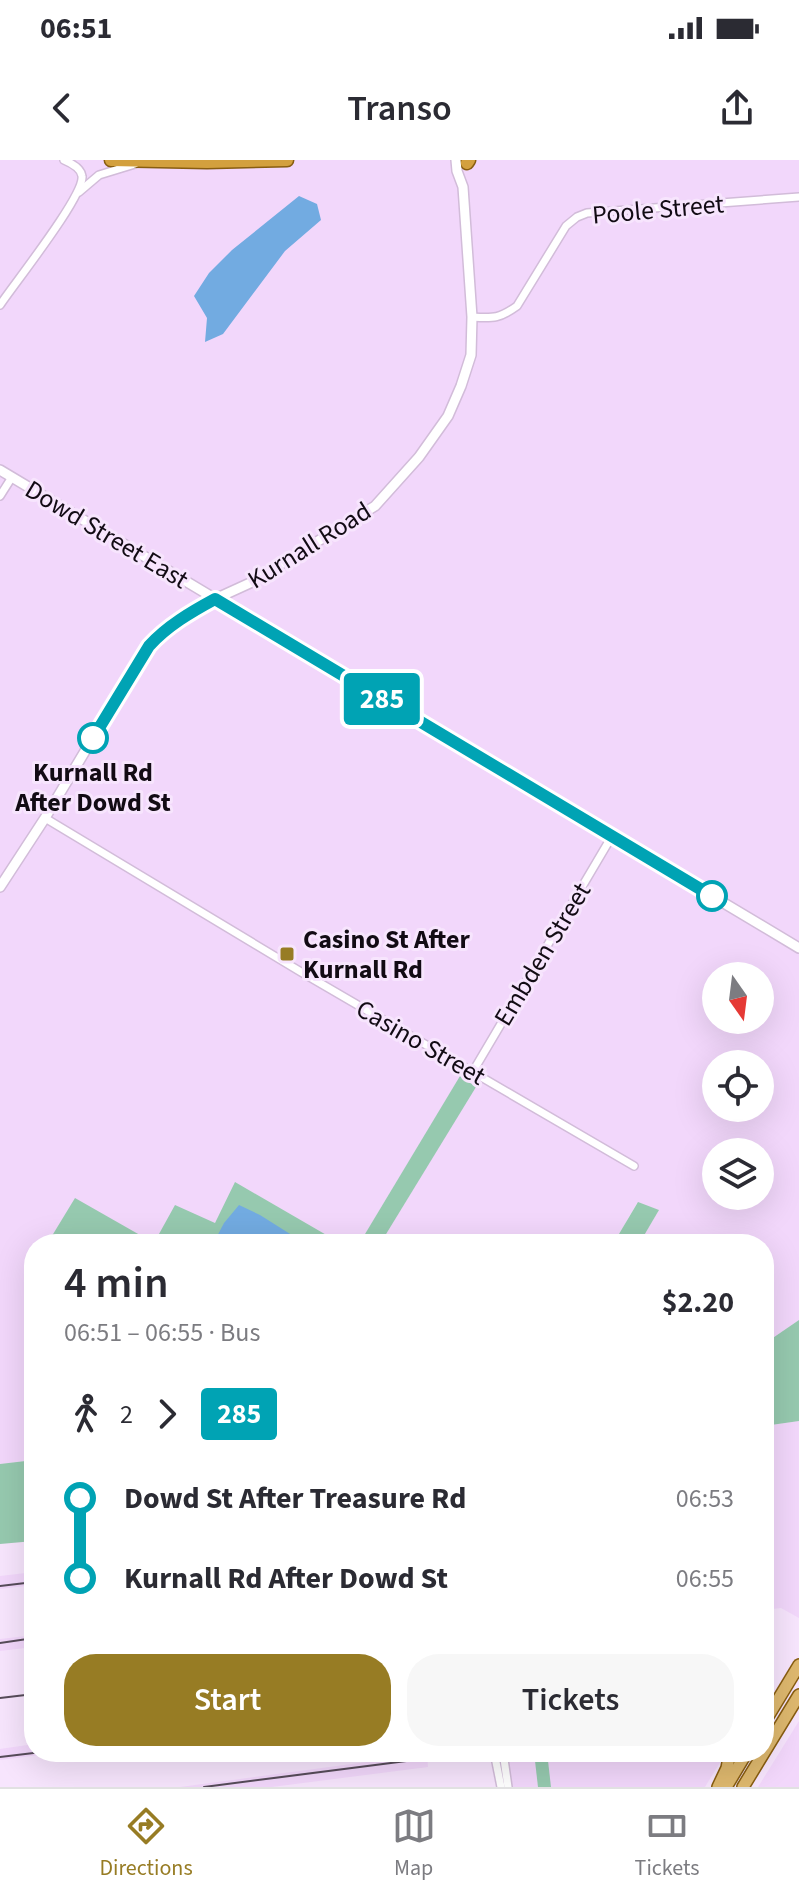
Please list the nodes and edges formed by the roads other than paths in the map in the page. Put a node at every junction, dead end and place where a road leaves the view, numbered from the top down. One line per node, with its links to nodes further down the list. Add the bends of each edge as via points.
1 (64, 160): 6 (street, via 82,174)
2 (111, 160): 4 (highway)
3 (287, 160): 4 (highway)
4 (145, 161): 6 (street, via 99,175)
5 (465, 161): 9 (street, Kurnall Road)
6 (75, 197): 8 (street)
7 (799, 197): 9 (street, Poole Street, via 587,213 566,226 517,306 495,318)
8 (0, 305)
9 (472, 317): 13 (street, Kurnall Road, via 471,355 448,416 375,506)
10 (0, 470): 11 (street, Dowd Street East)
11 (12, 477): 12 (street); 13 (street, Dowd Street East)
12 (0, 496)
13 (215, 599): 14 (street, Kurnall Road, via 149,646); 15 (street, Dowd Street East)
14 (45, 818): 16 (street, Kurnall Road); 18 (street, Casino Street)
15 (612, 836): 17 (street, Dowd Street East); 18 (street, Embden Street)
16 (0, 887)
17 (799, 948)
18 (472, 1073): 19 (street, Casino Street)
19 (634, 1166)
20 (799, 1665): 22 (main road)
21 (799, 1695): 23 (main road)
22 (774, 1702)
23 (774, 1732)
24 (498, 1762): 29 (street)
25 (504, 1762): 30 (street)
26 (728, 1762): 31 (main road)
27 (741, 1762): 32 (main road)
28 (756, 1762): 33 (main road)
29 (501, 1787)
30 (508, 1787)
31 (718, 1787)
32 (726, 1787)
33 (743, 1787)

